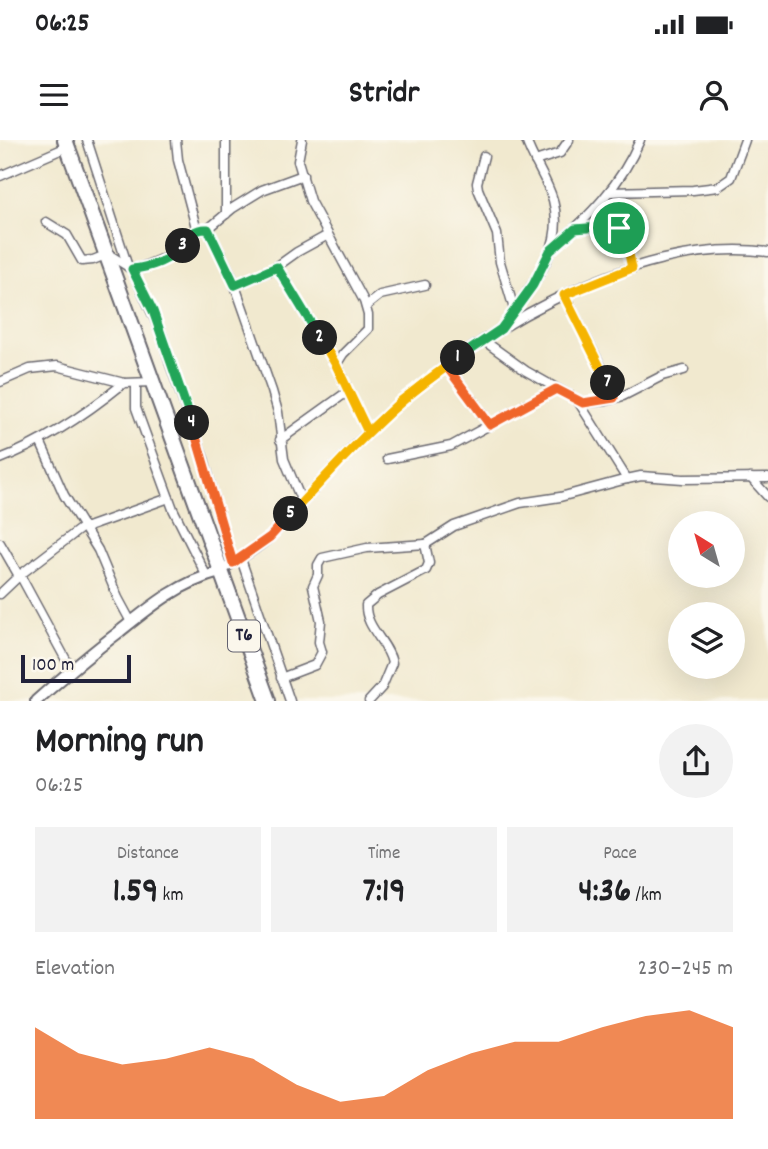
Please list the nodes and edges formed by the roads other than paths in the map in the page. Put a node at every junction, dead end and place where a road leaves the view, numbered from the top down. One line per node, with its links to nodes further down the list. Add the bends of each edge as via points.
1 (87, 140): 25 (street)
2 (176, 140): 19 (street)
3 (226, 140): 15 (street)
4 (302, 140): 12 (street, via 298,161)
5 (526, 140): 11 (street)
6 (569, 140): 11 (street, via 560,152)
7 (640, 140): 14 (street)
8 (745, 140): 14 (street, via 731,178 718,187)
9 (68, 142): 13 (street); 23 (highway, T6)
10 (484, 156): 31 (street, via 478,189 497,234)
11 (535, 161): 21 (street, via 557,218)
12 (303, 175): 15 (street, via 261,190); 20 (street, via 310,201)
13 (0, 176)
14 (610, 192): 18 (street)
15 (226, 214): 17 (street)
16 (46, 222): 23 (street, via 67,235 82,261)
17 (208, 229): 19 (street); 27 (street)
18 (575, 229): 21 (street); 26 (street, via 619,228 625,235)
19 (197, 231): 25 (street, via 178,252)
20 (328, 235): 24 (street); 30 (street)
21 (550, 251): 31 (street)
22 (768, 252): 26 (street, via 686,254)
23 (108, 254): 25 (street); 37 (highway, T6)
24 (277, 267): 27 (street); 34 (street)
25 (130, 268): 60 (street, via 162,335 204,459 227,547)
26 (632, 268): 29 (street)
27 (235, 285): 47 (street, via 278,412)
28 (425, 285): 30 (street, via 380,295)
29 (564, 295): 32 (street); 43 (street)
30 (366, 306): 34 (street, via 368,329)
31 (514, 309): 32 (street)
32 (501, 329): 33 (street)
33 (483, 340): 35 (street); 41 (street)
34 (336, 365): 42 (street)
35 (447, 366): 45 (street); 46 (street)
36 (684, 370): 43 (street)
37 (153, 382): 40 (street); 61 (highway, T6)
38 (0, 383): 39 (street, via 30,369 57,366)
39 (124, 383): 40 (street); 48 (street)
40 (136, 384): 55 (street, via 136,408)
41 (556, 389): 44 (street); 45 (street)
42 (347, 392): 46 (street); 47 (street)
43 (614, 398): 44 (street)
44 (578, 401): 53 (street)
45 (490, 425): 50 (street, via 451,446)
46 (368, 432): 56 (street)
47 (280, 440): 56 (street)
48 (40, 441): 49 (street); 57 (street)
49 (0, 459)
50 (387, 459)
51 (751, 478): 52 (street); 53 (street); 54 (street)
52 (768, 478)
53 (627, 479): 59 (street, via 520,503 454,526)
54 (768, 496)
55 (169, 498): 57 (street); 61 (street, via 176,518)
56 (302, 502): 60 (street, via 270,537)
57 (84, 527): 62 (street); 64 (street)
58 (0, 543): 62 (street)
59 (425, 544): 66 (street, via 367,548 320,559 313,586 321,621 321,652 314,665); 70 (street, via 426,570 366,605 370,623 392,663 382,687)
60 (237, 561): 61 (street); 66 (street)
61 (213, 573): 64 (street, via 184,584); 68 (highway, T6)
62 (19, 576): 63 (street); 65 (street)
63 (0, 594)
64 (131, 622): 65 (street)
65 (71, 669): 67 (street)
66 (281, 678): 69 (street)
67 (36, 701)
68 (268, 701)
69 (290, 701)
70 (369, 701)

